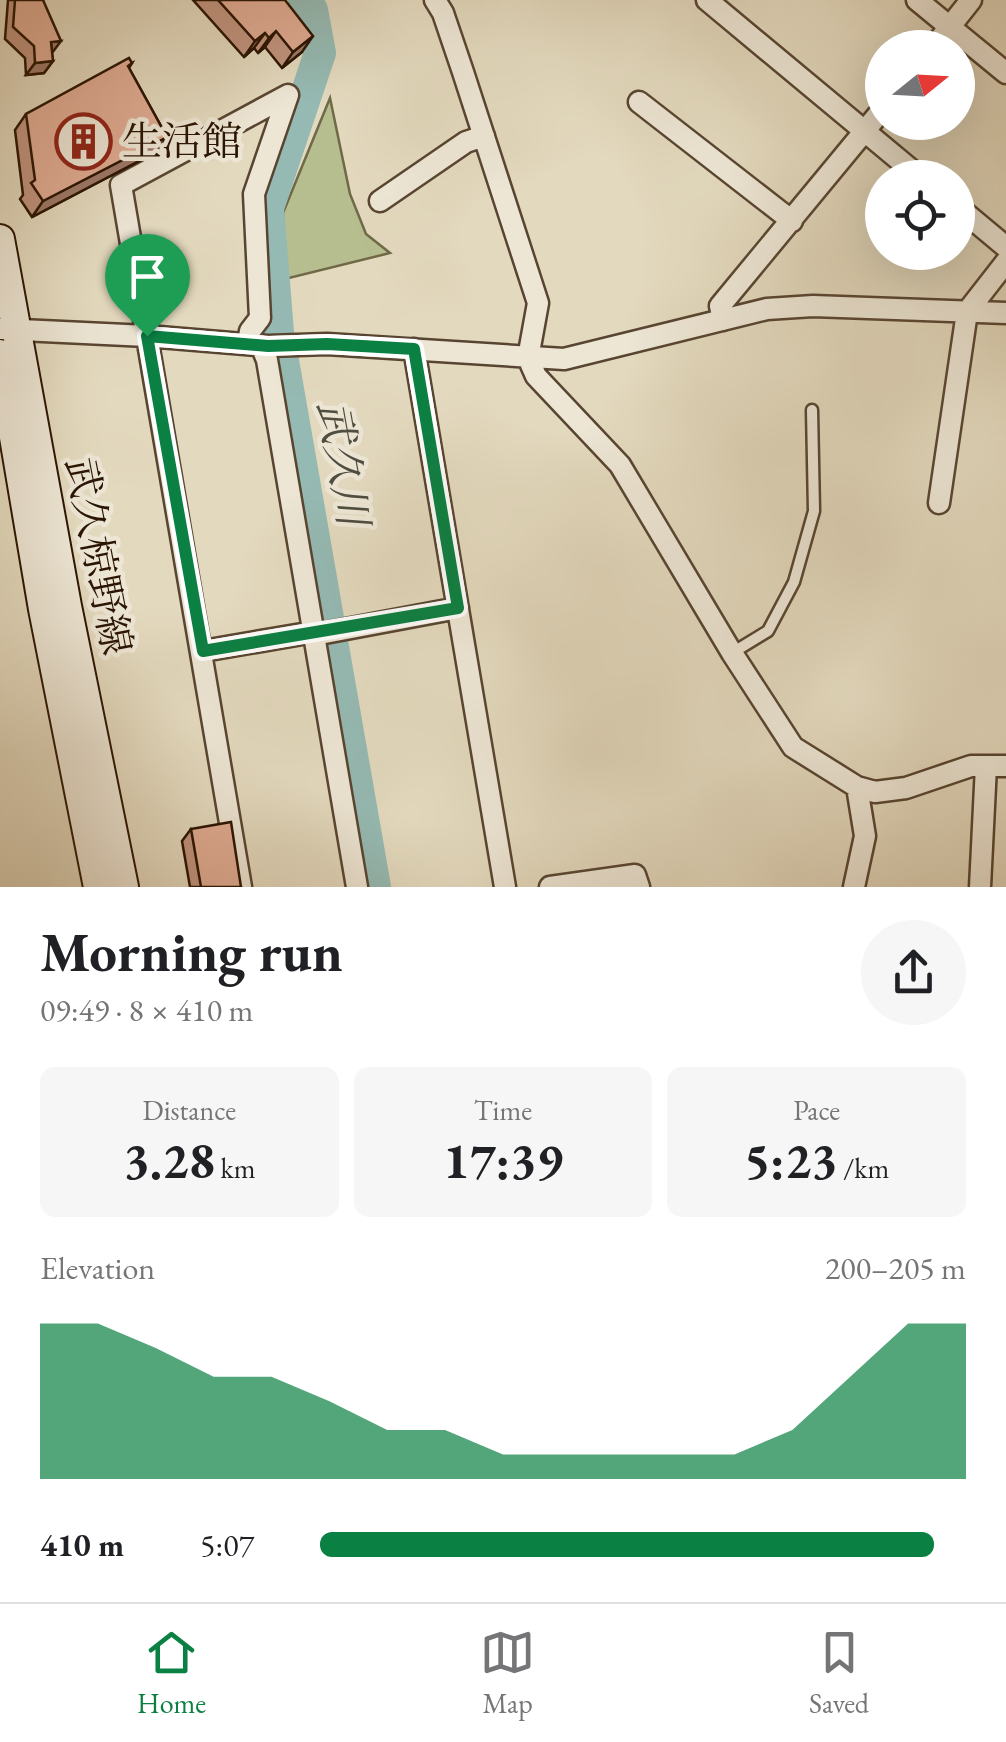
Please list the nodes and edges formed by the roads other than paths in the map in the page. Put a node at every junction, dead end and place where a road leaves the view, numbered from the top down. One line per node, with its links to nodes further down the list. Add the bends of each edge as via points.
1 (708, 0): 9 (street)
2 (917, 0): 5 (street)
3 (971, 0): 5 (street)
4 (443, 4): 10 (street)
5 (950, 27): 6 (street); 7 (street)
6 (948, 30)
7 (1006, 73)
8 (639, 102): 14 (street)
9 (865, 131): 14 (street)
10 (484, 136): 13 (street); 27 (street, via 538,303)
11 (876, 140): 12 (street)
12 (900, 160)
13 (380, 201)
14 (792, 221): 21 (street, via 720,306)
15 (975, 221): 17 (street)
16 (0, 240): 22 (main road, 武久椋野線)
17 (1006, 247)
18 (1006, 262): 19 (street)
19 (967, 312): 20 (street); 21 (street, via 813,306); 29 (street)
20 (1006, 313)
21 (723, 320): 27 (street, via 600,353)
22 (8, 329): 23 (street); 38 (main road, 武久椋野線)
23 (147, 336): 24 (street); 24 (street, via 121,185 288,95 254,194 260,318 250,331); 32 (street)
24 (259, 345): 25 (street); 31 (street)
25 (414, 349): 27 (street); 30 (street)
26 (0, 354): 37 (main road, 武久椋野線)
27 (528, 358): 33 (street, via 536,376 620,465)
28 (812, 410): 33 (lane, via 814,511 794,582 768,631)
29 (940, 504)
30 (458, 608): 31 (street); 36 (street)
31 (316, 633): 32 (street); 40 (street)
32 (203, 651): 39 (street)
33 (732, 653): 35 (street, via 793,747)
34 (996, 766): 35 (street, via 971,766 895,790); 44 (street)
35 (857, 786): 43 (street, via 865,836)
36 (501, 886)
37 (98, 887)
38 (124, 887)
39 (242, 887)
40 (358, 887)
41 (550, 887): 42 (street, via 635,875)
42 (639, 887)
43 (854, 887)
44 (980, 887)

